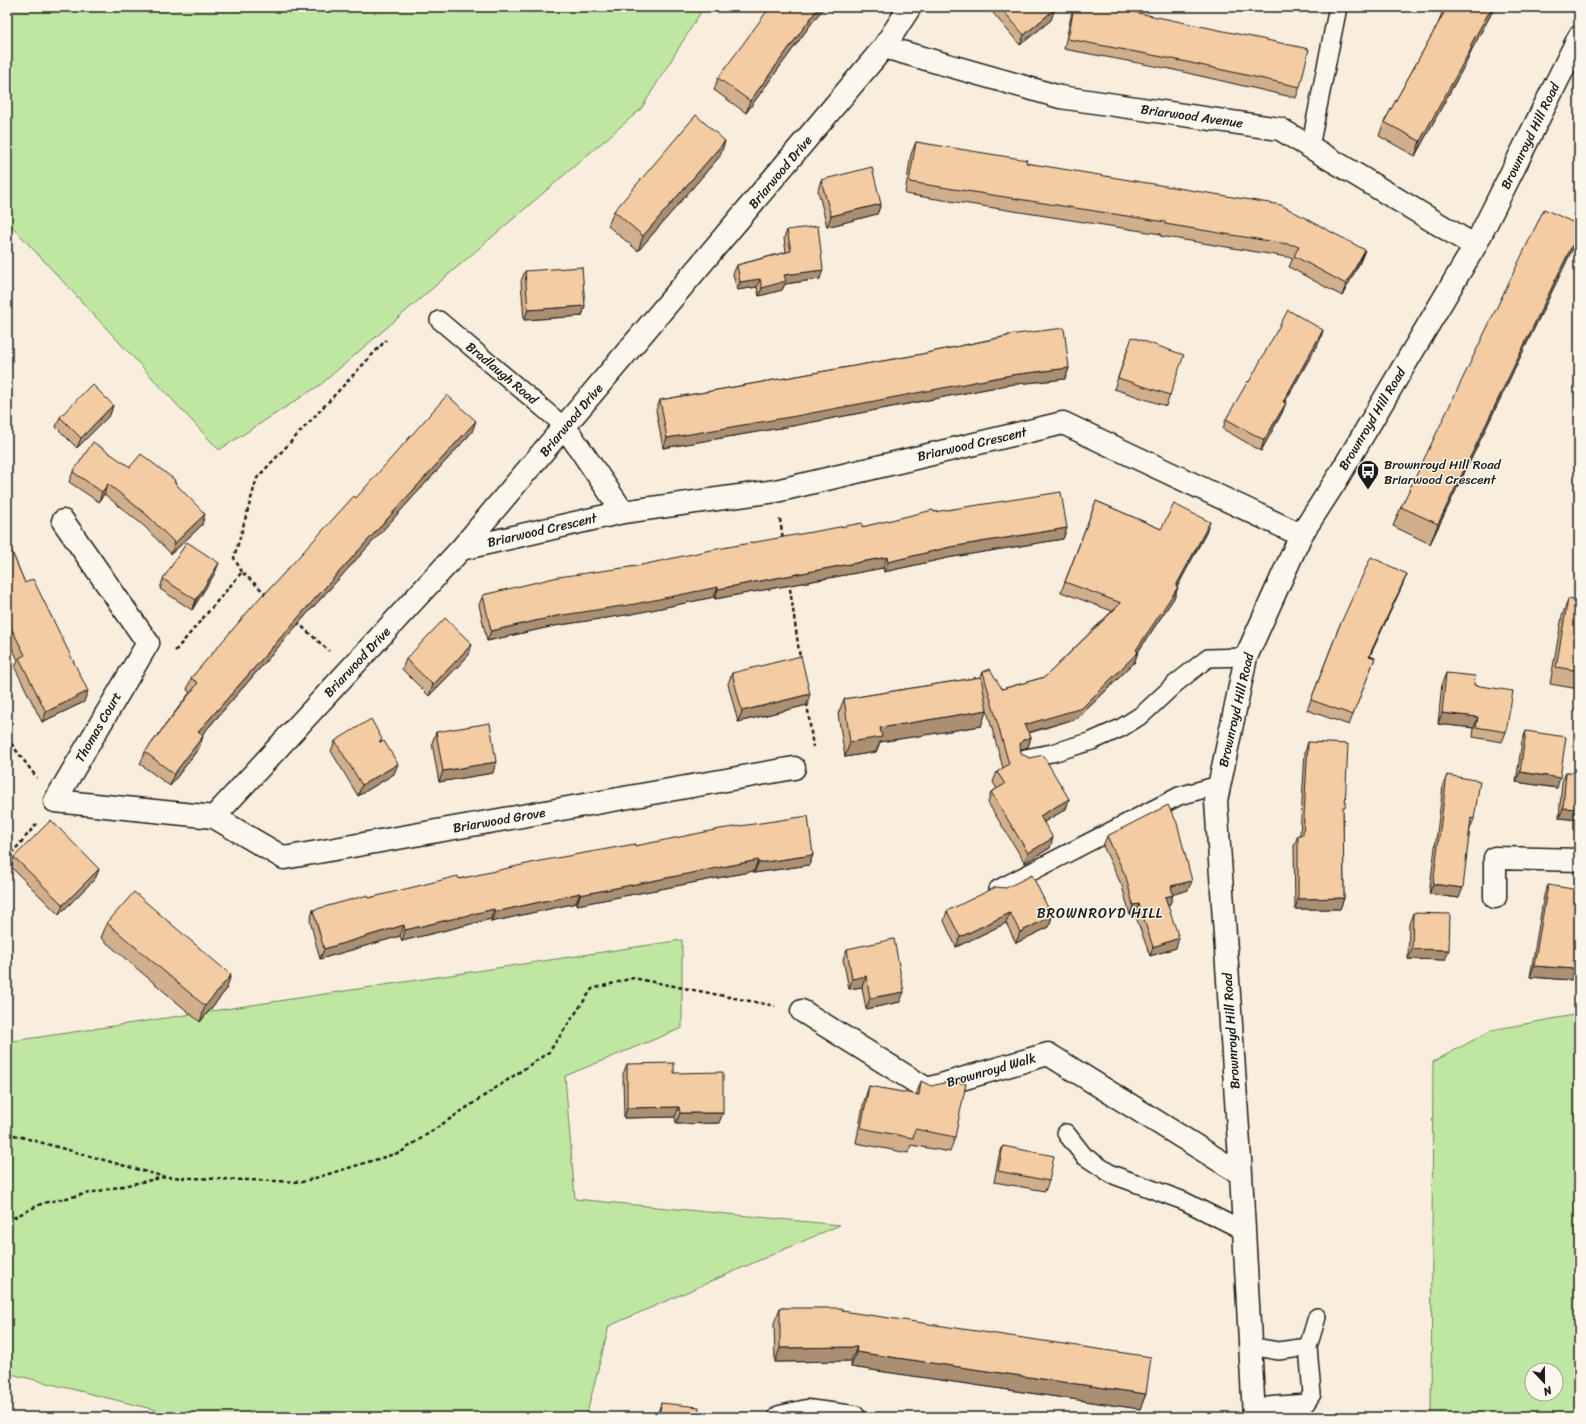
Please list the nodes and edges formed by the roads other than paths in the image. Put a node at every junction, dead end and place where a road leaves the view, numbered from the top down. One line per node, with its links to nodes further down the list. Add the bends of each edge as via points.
1 (910, 7): 4 (street, Briarwood Drive)
2 (1338, 7): 5 (lane)
3 (1579, 37): 6 (street, Brownroyd Hill Road)
4 (884, 47): 5 (street, Briarwood Avenue, via 1060,96 1280,129); 8 (street, Briarwood Drive)
5 (1310, 147): 6 (street, Briarwood Avenue)
6 (1475, 246): 11 (street, Brownroyd Hill Road)
7 (439, 320): 8 (lane, Bradlaugh Road)
8 (565, 427): 9 (street); 12 (street, Briarwood Drive)
9 (623, 512): 11 (street, Briarwood Crescent, via 776,491 1064,423); 12 (street, Briarwood Crescent)
10 (63, 521): 17 (street, Thomas Court, via 148,643 55,802)
11 (1301, 535): 13 (street, Brownroyd Hill Road)
12 (461, 549): 17 (street, Briarwood Drive)
13 (1246, 656): 14 (lane, via 1208,658 1143,714 1121,728 1092,742); 16 (street, Brownroyd Hill Road)
14 (1025, 758)
15 (794, 768): 17 (street, Briarwood Grove, via 284,858)
16 (1219, 785): 19 (lane, via 1178,796); 23 (street, Brownroyd Hill Road, via 1216,801)
17 (214, 817)
18 (1579, 860): 20 (street, via 1495,858)
19 (998, 889)
20 (1495, 897)
21 (802, 1011): 23 (street, Brownroyd Walk, via 926,1089 1048,1054)
22 (1066, 1133): 24 (lane, via 1084,1156 1111,1174 1184,1201)
23 (1241, 1174): 24 (street, Brownroyd Hill Road)
24 (1244, 1231): 26 (street, Brownroyd Hill Road)
25 (1317, 1317): 27 (lane)
26 (1250, 1346): 27 (lane, via 1278,1351); 28 (street, Brownroyd Hill Road)
27 (1308, 1347): 28 (lane, via 1312,1394 1306,1403)
28 (1253, 1412)
29 (780, 1417): 30 (street, via 807,1410)
30 (854, 1417)

